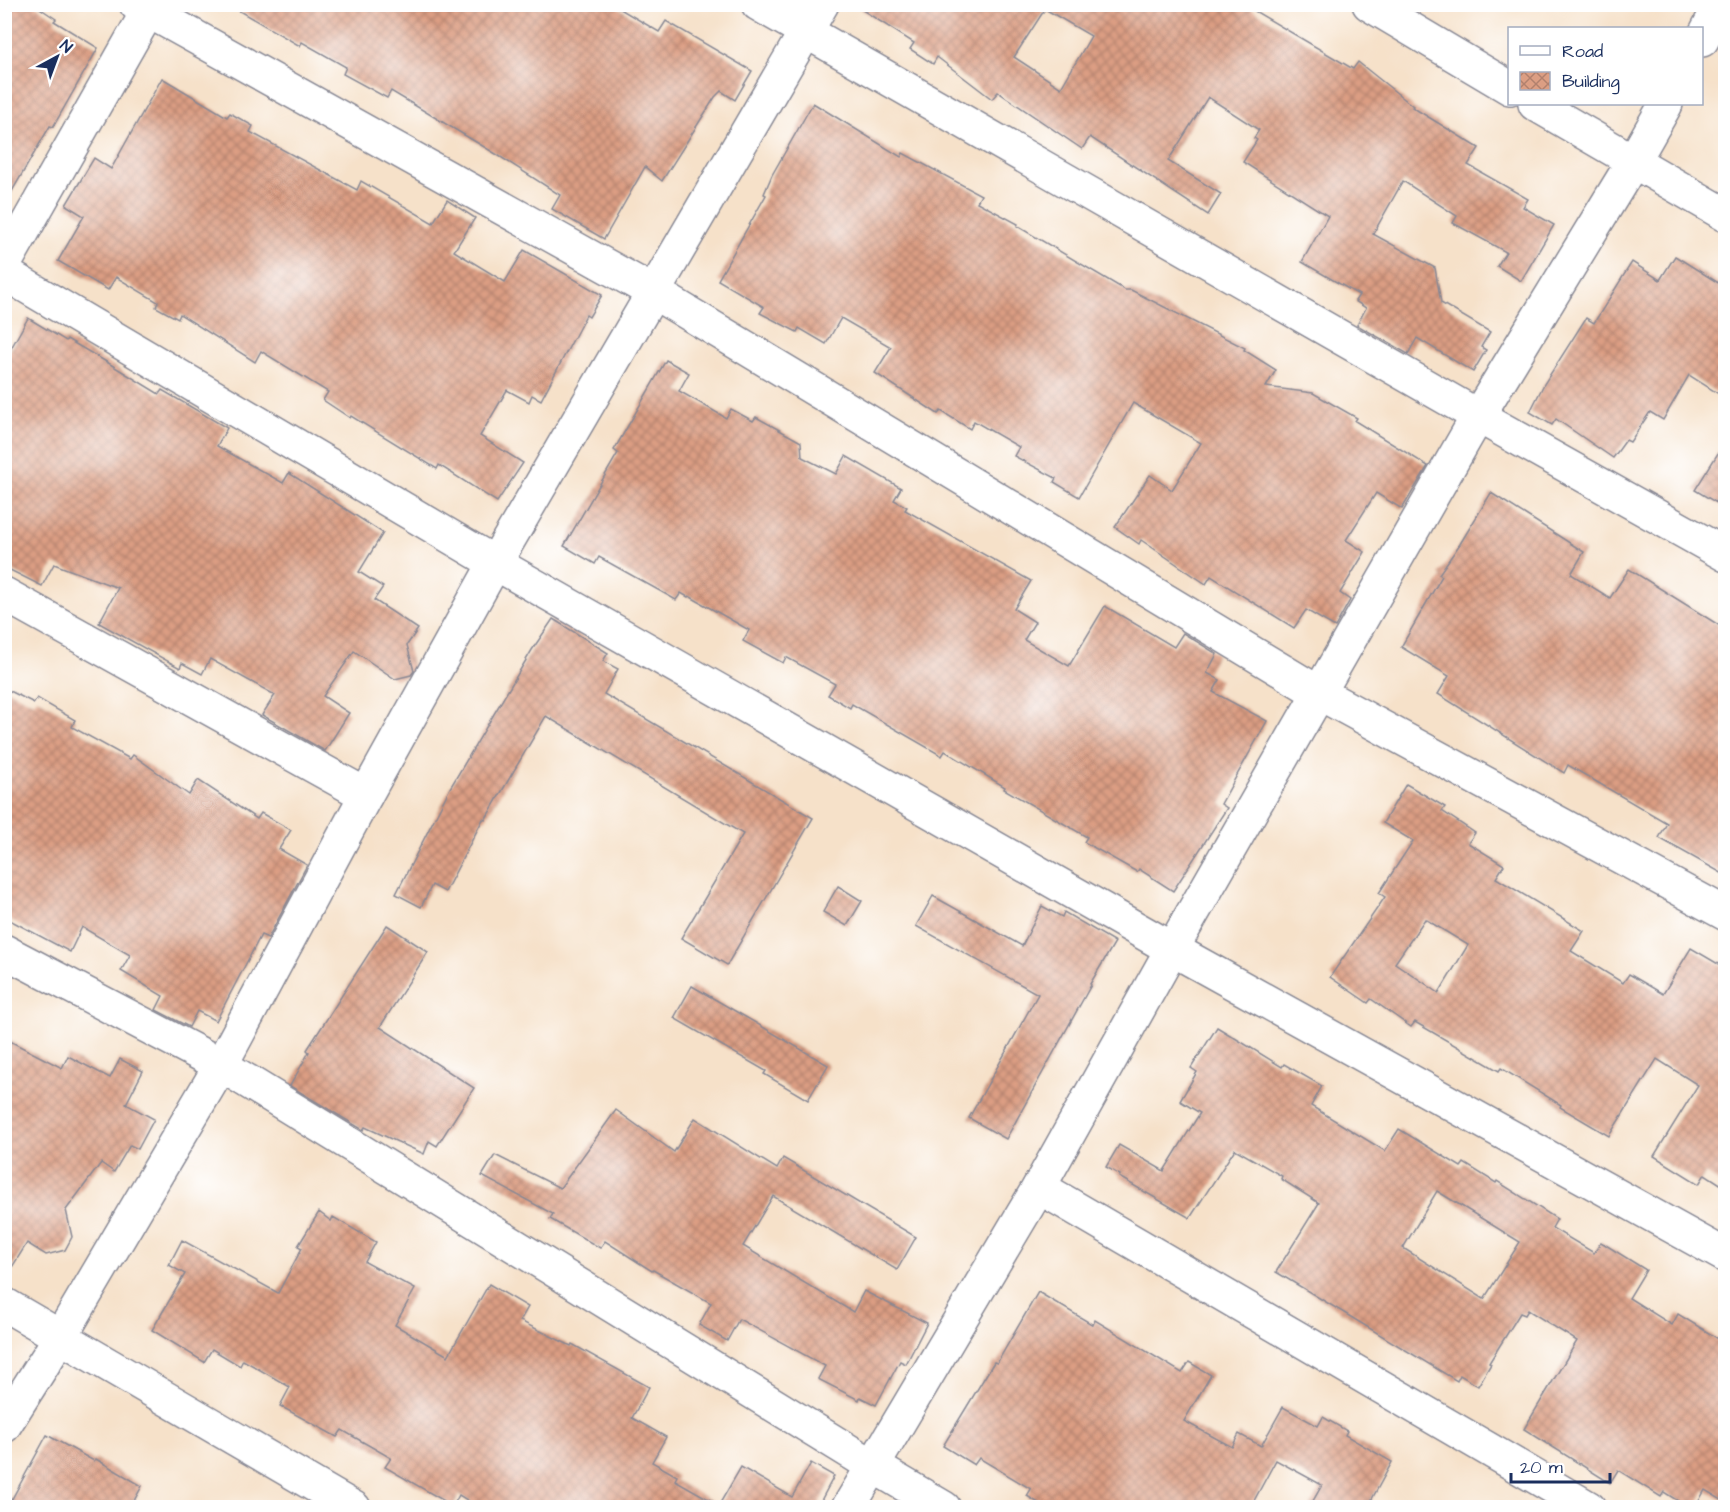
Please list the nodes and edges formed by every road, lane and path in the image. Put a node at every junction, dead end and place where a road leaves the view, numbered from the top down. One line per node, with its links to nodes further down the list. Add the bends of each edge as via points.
1 (758, 4): 5 (street)
2 (1369, 4): 7 (street)
3 (1722, 4): 6 (street)
4 (145, 7): 12 (street); 14 (street)
5 (814, 19): 14 (street); 15 (street)
6 (1703, 37)
7 (1508, 87)
8 (1537, 105): 10 (street)
9 (1665, 105): 10 (street)
10 (1633, 162): 11 (street); 15 (street)
11 (1725, 215)
12 (4, 265)
13 (4, 273): 17 (street)
14 (655, 293): 17 (street); 19 (street)
15 (1478, 416): 16 (street); 19 (street)
16 (1725, 555)
17 (495, 563): 20 (street); 22 (street)
18 (4, 594): 20 (street)
19 (1319, 693): 21 (street); 22 (street)
20 (366, 795): 24 (street)
21 (1725, 914)
22 (1172, 949): 25 (street); 26 (street)
23 (4, 951): 24 (street)
24 (221, 1065): 28 (street); 30 (street)
25 (1039, 1187): 30 (street); 34 (street)
26 (1725, 1256)
27 (4, 1304): 28 (street)
28 (61, 1336): 29 (street); 31 (street)
29 (4, 1426)
30 (873, 1466): 32 (street); 33 (street)
31 (354, 1508)
32 (848, 1508)
33 (944, 1508)
34 (1589, 1508)

